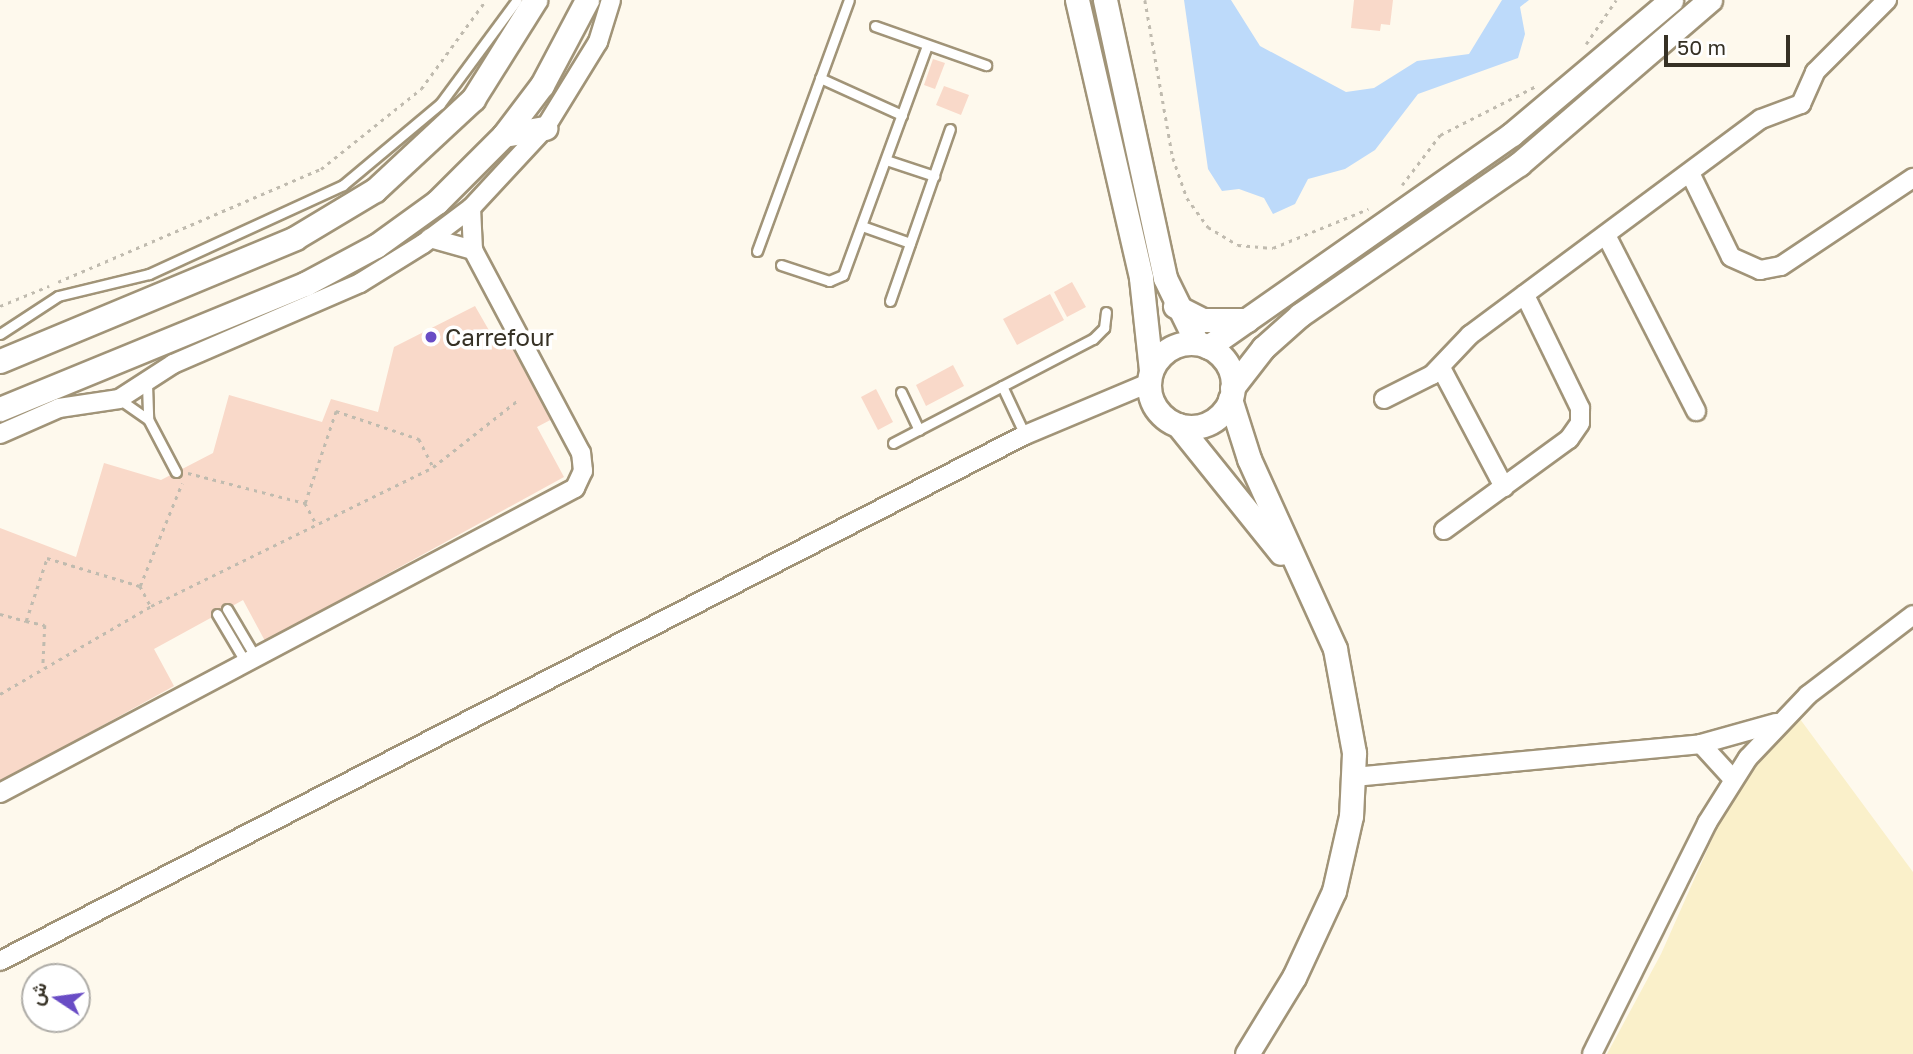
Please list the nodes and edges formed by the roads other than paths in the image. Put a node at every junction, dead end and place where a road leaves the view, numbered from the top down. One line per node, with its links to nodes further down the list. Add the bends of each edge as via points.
1 (587, 0): 17 (street, via 542,85)
2 (611, 0): 15 (street, via 598,42)
3 (849, 0): 13 (lane)
4 (1077, 0): 39 (street, via 1141,278)
5 (1105, 0): 32 (street)
6 (1671, 0): 34 (street, via 1512,134)
7 (1710, 0): 43 (street, via 1519,164 1300,315 1263,348)
8 (1887, 0): 19 (street, via 1815,72 1801,104 1770,113)
9 (519, 1): 35 (lane, via 440,104 343,185 149,274 64,293); 37 (street, via 473,99 375,190 295,238)
10 (875, 26): 11 (lane)
11 (927, 44): 12 (lane); 14 (lane)
12 (986, 65)
13 (820, 78): 14 (lane); 28 (lane)
14 (902, 115): 18 (lane)
15 (545, 128): 17 (street); 22 (street)
16 (950, 129): 20 (lane)
17 (504, 135): 46 (street, via 437,202 341,266)
18 (886, 160): 20 (lane); 23 (lane)
19 (1690, 173): 21 (street, via 1731,257 1760,270 1782,266); 24 (street)
20 (934, 176): 26 (lane)
21 (1913, 178)
22 (471, 208): 25 (street); 27 (street)
23 (862, 226): 26 (lane); 29 (lane, via 839,278)
24 (1606, 235): 30 (street); 47 (street)
25 (430, 239): 27 (street); 40 (street, via 360,283 173,364)
26 (910, 243): 31 (lane)
27 (473, 250): 61 (street, via 581,453 580,480 567,493)
28 (757, 251)
29 (781, 265)
30 (1525, 295): 38 (street, via 1465,340); 55 (street, via 1581,415 1569,439)
31 (890, 301)
32 (1175, 306): 34 (street, via 1211,321); 36 (street)
33 (1106, 312): 41 (lane, via 1100,334)
34 (1250, 320): 36 (street)
35 (0, 334)
36 (1203, 345): 39 (street, via 1169,348); 43 (street, via 1227,364)
37 (0, 361)
38 (1441, 368): 45 (street); 55 (street)
39 (1150, 377): 49 (street, via 1160,414); 52 (street)
40 (147, 384): 44 (street); 48 (lane)
41 (1002, 386): 50 (lane); 52 (lane)
42 (901, 392): 50 (lane)
43 (1231, 394): 49 (street, via 1209,423); 57 (street, via 1249,458)
44 (119, 399): 48 (lane); 51 (street, via 59,408)
45 (1384, 399)
46 (0, 409)
47 (1696, 411)
48 (148, 419): 54 (lane)
49 (1178, 425): 57 (street, via 1247,505)
50 (919, 430): 53 (lane)
51 (0, 433)
52 (1025, 435): 67 (street)
53 (893, 443)
54 (176, 472)
55 (1504, 487): 56 (street)
56 (1444, 530)
57 (1311, 593): 64 (street, via 1342,673)
58 (227, 609): 61 (lane)
59 (218, 614): 61 (lane)
60 (1913, 615): 62 (street)
61 (251, 661): 66 (street)
62 (1781, 721): 63 (street); 65 (street)
63 (1701, 744): 64 (street); 65 (street)
64 (1354, 778): 68 (street, via 1347,841 1325,914)
65 (1733, 779): 69 (street)
66 (0, 793)
67 (0, 961)
68 (1247, 1054)
69 (1592, 1054)

